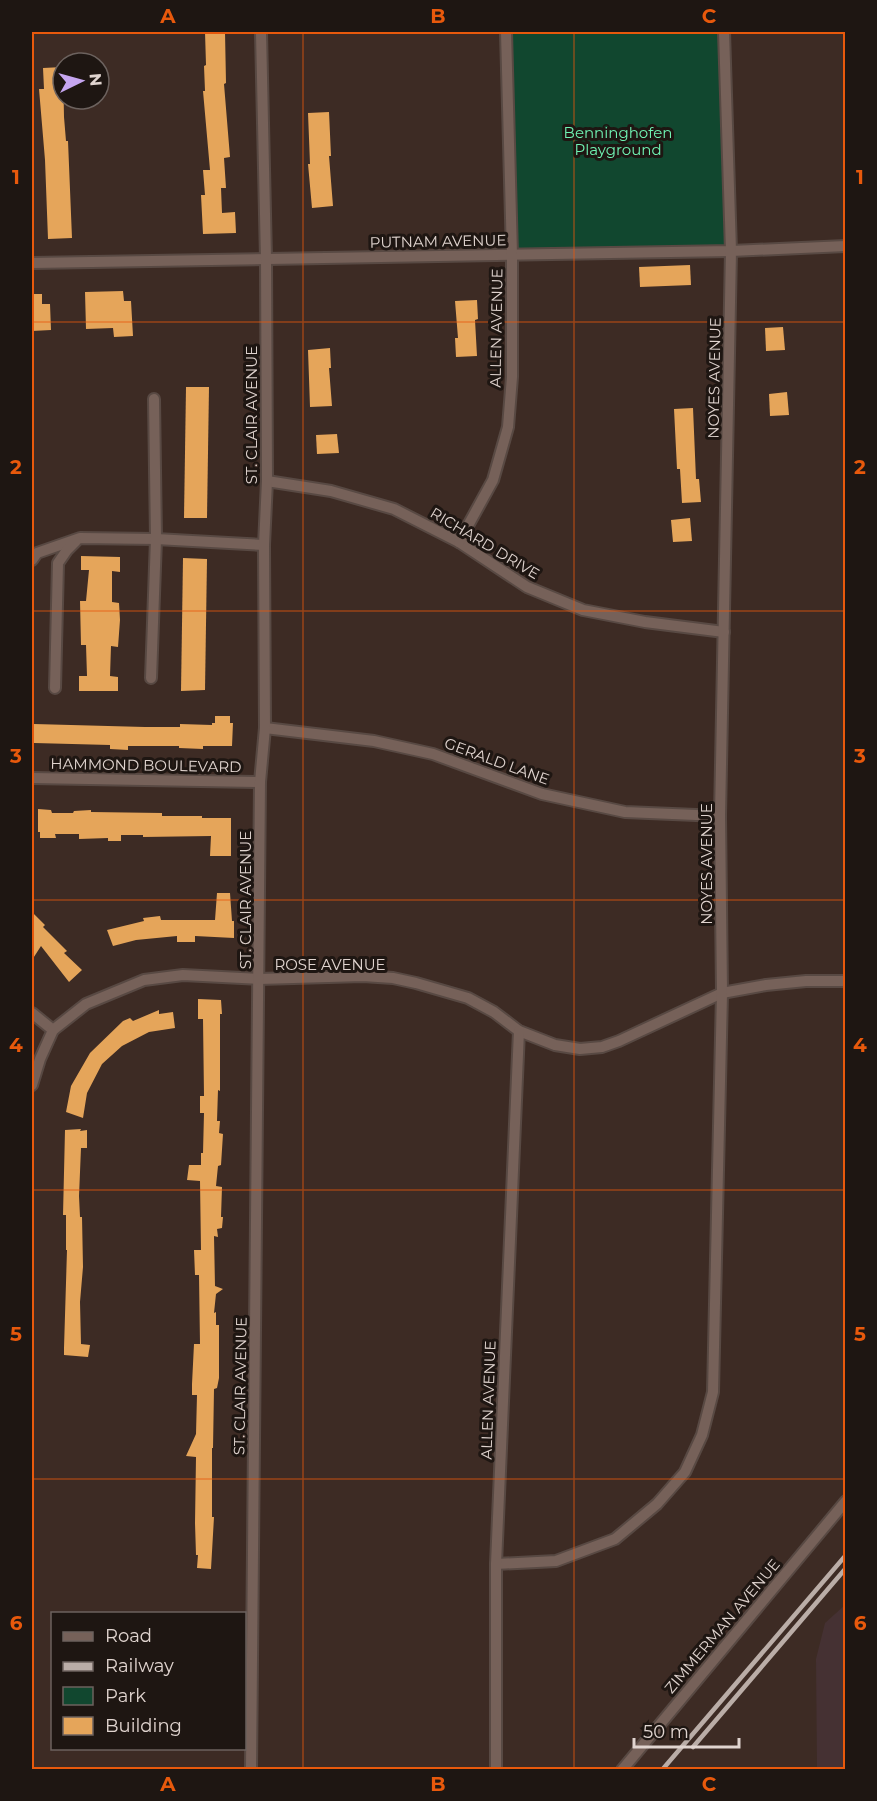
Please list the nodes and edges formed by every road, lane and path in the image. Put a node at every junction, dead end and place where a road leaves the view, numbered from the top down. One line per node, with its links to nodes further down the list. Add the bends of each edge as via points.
1 (261, 32): 7 (street, ST. CLAIR AVENUE)
2 (506, 32): 6 (street, ALLEN AVENUE)
3 (724, 32): 5 (street, NOYES AVENUE)
4 (846, 246): 5 (street, PUTNAM AVENUE)
5 (731, 251): 6 (street, PUTNAM AVENUE); 16 (street, NOYES AVENUE)
6 (512, 255): 7 (street, PUTNAM AVENUE); 13 (street, ALLEN AVENUE, via 508,427 492,480)
7 (266, 259): 8 (street, PUTNAM AVENUE); 10 (street, ST. CLAIR AVENUE)
8 (32, 263)
9 (154, 399): 12 (street)
10 (267, 481): 13 (street, RICHARD DRIVE, via 331,491 394,509); 14 (street, ST. CLAIR AVENUE)
11 (80, 538): 12 (street); 15 (street, via 38,552); 18 (street, via 58,563)
12 (156, 539): 14 (street); 17 (street)
13 (459, 542): 16 (street, RICHARD DRIVE, via 527,587 583,610)
14 (264, 545): 19 (street, ST. CLAIR AVENUE)
15 (32, 560)
16 (724, 632): 22 (street, NOYES AVENUE)
17 (151, 678)
18 (55, 688)
19 (265, 728): 21 (street, ST. CLAIR AVENUE); 22 (street, GERALD LANE, via 374,741 433,754 542,794 625,812)
20 (32, 778): 21 (street, HAMMOND BOULEVARD)
21 (260, 782): 23 (street, ST. CLAIR AVENUE)
22 (720, 816): 25 (street, NOYES AVENUE)
23 (259, 979): 27 (street, ROSE AVENUE, via 183,975 144,980 86,1004); 28 (street, ROSE AVENUE, via 393,978 468,998); 32 (street, ST. CLAIR AVENUE)
24 (846, 981): 25 (street, ROSE AVENUE, via 806,981)
25 (722, 993): 28 (street, ROSE AVENUE, via 602,1047 555,1045); 31 (street, NOYES AVENUE, via 713,1392 702,1435 685,1472 657,1504 615,1539 556,1561)
26 (32, 1013): 27 (street)
27 (53, 1030): 29 (street)
28 (519, 1031): 31 (street, ALLEN AVENUE)
29 (32, 1085)
30 (846, 1501): 34 (street, ZIMMERMAN AVENUE)
31 (496, 1564): 33 (street, ALLEN AVENUE)
32 (252, 1770)
33 (496, 1770)
34 (621, 1770)

